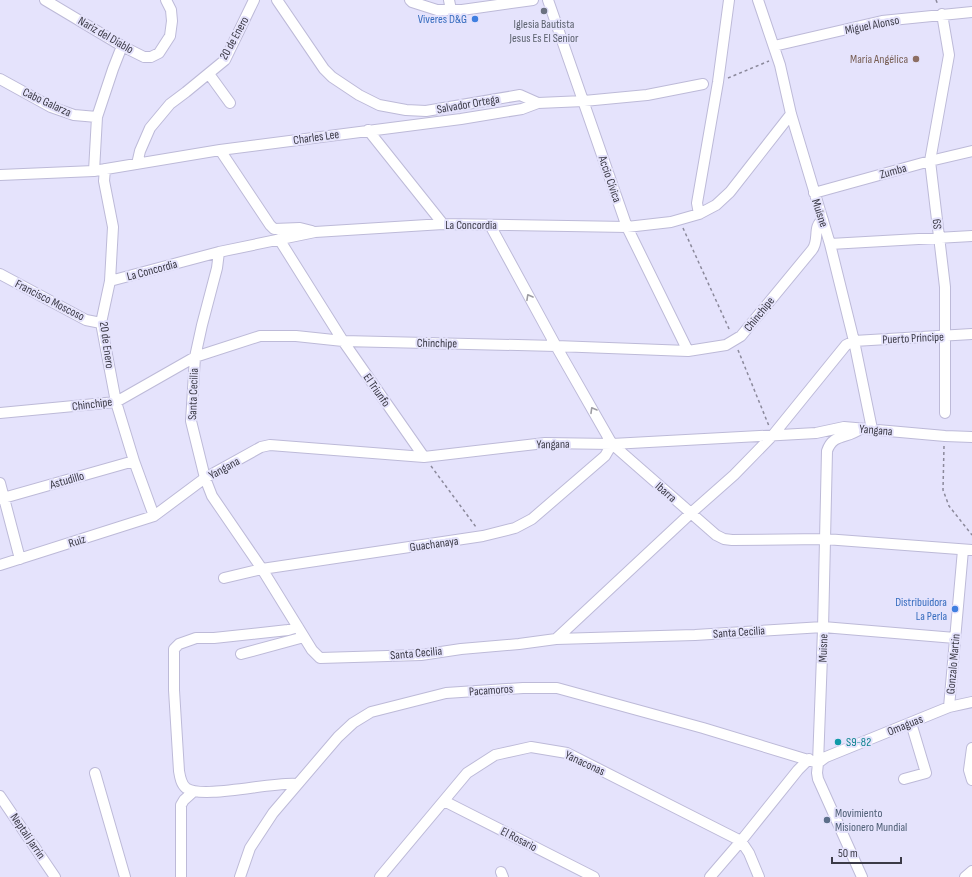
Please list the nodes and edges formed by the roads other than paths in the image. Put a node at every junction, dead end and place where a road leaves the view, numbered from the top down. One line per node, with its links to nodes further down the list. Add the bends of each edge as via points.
1 (45, 0): 13 (street, Nariz del Diablo)
2 (166, 0): 13 (street, Nariz del Diablo, via 171,10 172,21 170,36 159,53 144,57)
3 (254, 0): 15 (street, 20 de Enero, via 225,60)
4 (277, 0): 20 (street, Salvador Ortega, via 324,69 358,95 380,105 426,111 520,95)
5 (410, 0): 10 (street, via 437,10)
6 (533, 0): 10 (street, via 462,10)
7 (548, 0): 18 (street, Accio Cívica)
8 (729, 0): 32 (street, via 697,203)
9 (758, 0): 14 (street, Muisne)
10 (450, 5)
11 (972, 12): 12 (street, Miguel Alonso)
12 (942, 14): 14 (street, Miguel Alonso, via 882,22); 26 (street, S9, via 949,55)
13 (122, 46): 22 (street)
14 (774, 46): 21 (street, Muisne)
15 (209, 74): 19 (street); 27 (street, 20 de Enero, via 170,104 150,128)
16 (0, 79): 22 (street, Cabo Galarza, via 51,107 74,115)
17 (703, 84): 18 (street, Salvador Ortega, via 647,95)
18 (584, 101): 20 (street, Salvador Ortega); 36 (street, Accio Cívica)
19 (230, 103)
20 (538, 103): 23 (street, Charles Lee, via 522,109 469,118)
21 (791, 114): 31 (street, Muisne); 32 (street, La Concordia, via 730,192 716,205)
22 (97, 117): 29 (street)
23 (368, 130): 24 (street, Charles Lee); 34 (street)
24 (220, 150): 27 (street, Charles Lee); 37 (street, via 274,229 309,229)
25 (972, 151): 26 (street, Zumba)
26 (930, 161): 31 (street, Zumba); 39 (street, S9)
27 (137, 164): 28 (street, Charles Lee)
28 (105, 169): 29 (street, Charles Lee); 44 (street, 20 de Enero, via 104,182 112,227)
29 (94, 171): 30 (street, Charles Lee)
30 (0, 174)
31 (814, 193): 33 (street, Muisne)
32 (699, 214): 36 (street, La Concordia, via 670,222)
33 (823, 220): 41 (street, Muisne); 51 (street, Chinchipe, via 817,226 816,245 741,336 726,344)
34 (443, 224): 35 (street, La Concordia); 37 (street, La Concordia)
35 (490, 225): 36 (street, La Concordia); 50 (street, Ibarra, one-way to 35)
36 (627, 227): 51 (street, Accio Cívica)
37 (315, 232): 40 (street, La Concordia)
38 (972, 236): 39 (street)
39 (939, 238): 41 (street); 47 (street, S9, via 945,287)
40 (279, 239): 42 (street, La Concordia); 48 (street, El Triunfo)
41 (830, 244): 49 (street, Muisne)
42 (219, 252): 44 (street, La Concordia); 52 (street, Santa Cecilia)
43 (0, 274): 45 (street, Francisco Moscoso, via 86,320)
44 (110, 281): 45 (street, 20 de Enero)
45 (102, 323): 53 (street, 20 de Enero)
46 (972, 334): 47 (street, Puerto Principe)
47 (946, 336): 49 (street, Puerto Principe); 55 (street, S9)
48 (343, 341): 50 (street, Chinchipe); 52 (street, Chinchipe, via 296,336 260,336); 61 (street, El Triunfo)
49 (854, 341): 57 (street, Muisne); 58 (street, via 846,345)
50 (556, 346): 51 (street, Chinchipe); 60 (street, Ibarra, one-way to 50)
51 (688, 351)
52 (195, 357): 53 (street, Chinchipe); 63 (street, Santa Cecilia, via 191,421)
53 (116, 402): 54 (street, Chinchipe); 62 (street, 20 de Enero)
54 (0, 413)
55 (945, 413)
56 (860, 428): 57 (street, Yangana); 58 (street, Yangana, via 844,427 816,433); 68 (street, Muisne, via 851,434 836,438 830,443 827,451)
57 (872, 429): 59 (street, Yangana)
58 (772, 435): 60 (street, Yangana); 66 (street, via 734,476)
59 (972, 438)
60 (612, 444): 61 (street, Yangana, via 545,443); 66 (street, Ibarra); 72 (street, Guachanaya, via 605,456 532,519 514,528 483,536)
61 (424, 457): 63 (street, Yangana, via 270,445 261,447)
62 (134, 461): 65 (street, Astudillo); 67 (street, 20 de Enero)
63 (205, 478): 67 (street, Yangana); 72 (street, Santa Cecilia, via 212,496)
64 (0, 483): 65 (street)
65 (2, 499): 70 (street)
66 (690, 513): 68 (street, Ibarra, via 724,539); 78 (street)
67 (154, 516): 70 (street, Ruiz)
68 (825, 539): 69 (street, Ibarra); 75 (street, Muisne)
69 (967, 550): 77 (street, Gonzalo Martin)
70 (20, 559): 71 (street, Ruiz)
71 (0, 565)
72 (262, 569): 73 (street, Guachanaya); 74 (street, Santa Cecilia)
73 (224, 578)
74 (298, 627): 76 (street, Santa Cecilia); 89 (street, via 221,638 196,638 179,644 174,649 179,771 182,783)
75 (823, 627): 77 (street, Santa Cecilia); 78 (street, Santa Cecilia, via 695,635); 84 (street, Muisne)
76 (304, 637): 78 (street, Santa Cecilia, via 320,658 421,655); 79 (street)
77 (954, 638): 81 (street, Gonzalo Martin)
78 (556, 639)
79 (241, 654)
80 (972, 702): 81 (street, Omaguas)
81 (949, 707): 82 (street, Omaguas)
82 (911, 723): 84 (street, Omaguas); 86 (street, via 926,773)
83 (972, 748): 87 (street, via 969,770)
84 (813, 761): 88 (street, Pacamoros, via 577,693 557,688 523,688 446,692 371,712 353,723 338,737); 92 (street, Omaguas, via 798,770); 102 (street, Muisne, via 818,779)
85 (95, 773): 95 (street)
86 (904, 779)
87 (972, 780)
88 (297, 784): 89 (street); 97 (street, Pacamoros, via 273,813 250,848)
89 (194, 791): 96 (street, via 181,805)
90 (0, 796): 94 (street, Neptali Jarrin)
91 (444, 801): 92 (street, Yanaconas, via 466,773 495,755 531,747 567,753); 98 (street, Yanaconas); 99 (street, El Rosario)
92 (741, 841): 100 (street, Omaguas); 101 (street)
93 (972, 871): 103 (street)
94 (55, 877)
95 (125, 877)
96 (181, 877)
97 (240, 877)
98 (380, 877)
99 (594, 877)
100 (710, 877)
101 (759, 877)
102 (862, 877)
103 (965, 877)

